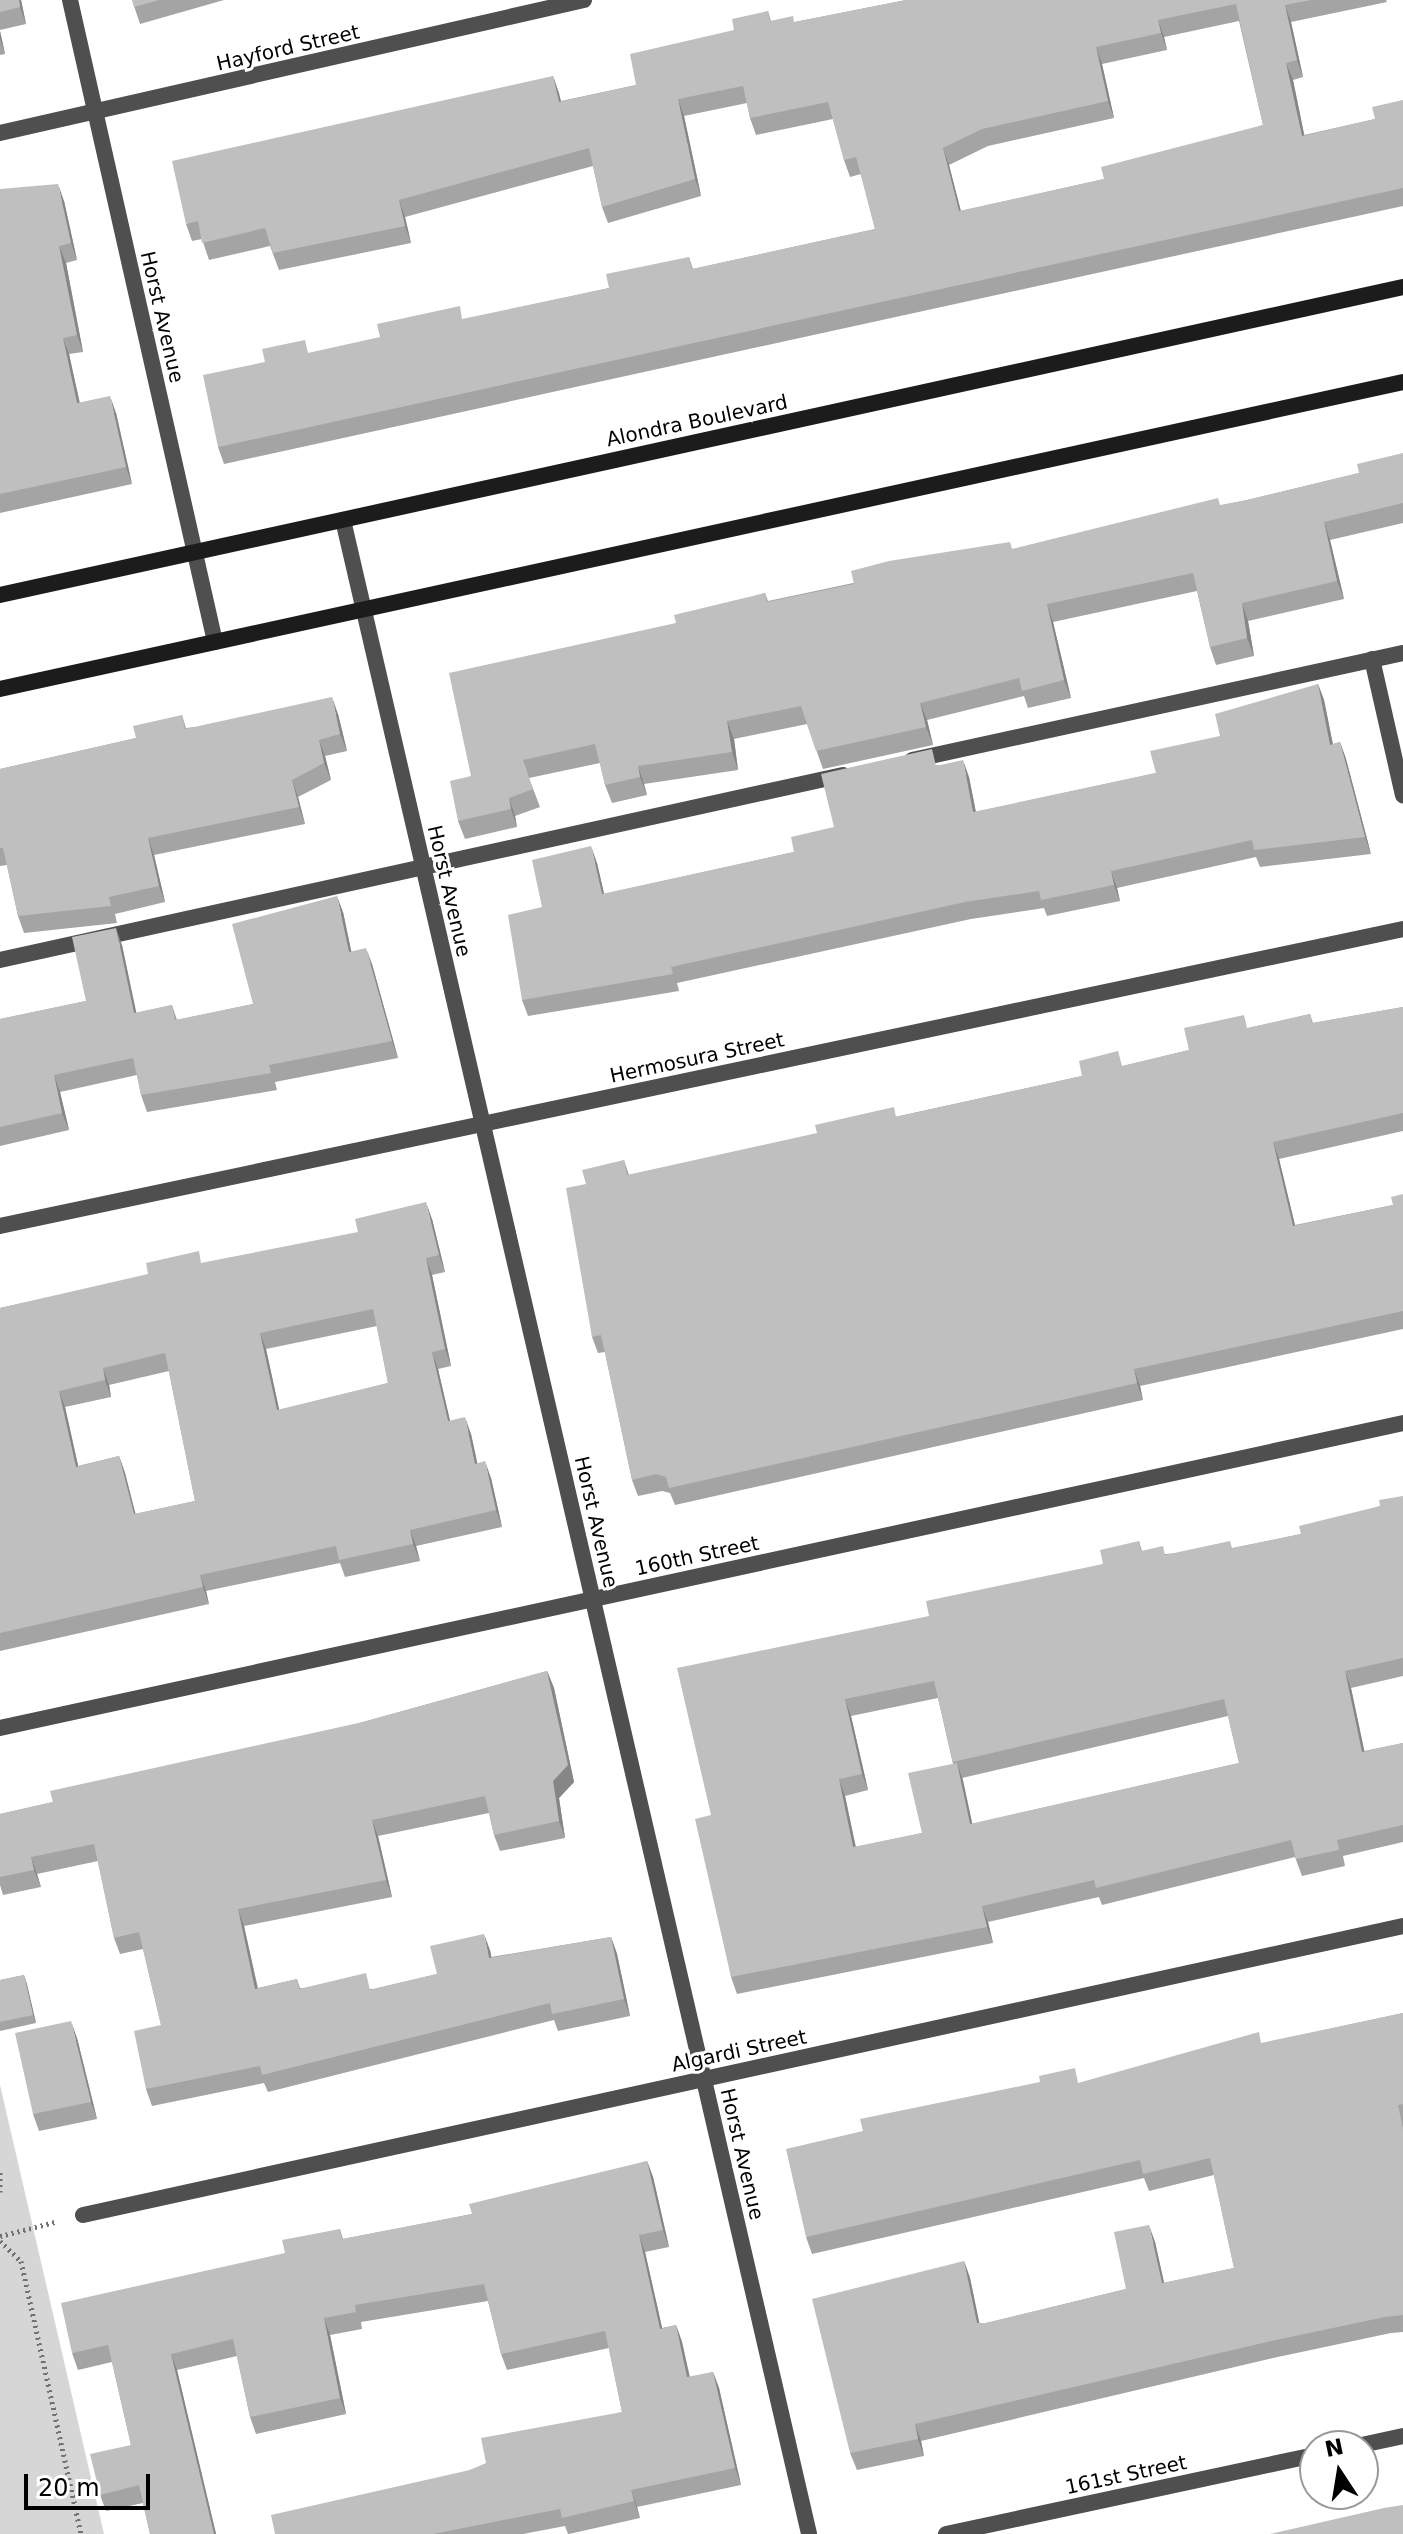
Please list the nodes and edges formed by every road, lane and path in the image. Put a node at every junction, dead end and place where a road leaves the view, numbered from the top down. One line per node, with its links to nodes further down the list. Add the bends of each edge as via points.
1 (70, 0): 3 (street, Horst Avenue)
2 (584, 0): 3 (street, Hayford Street)
3 (94, 113): 4 (street, Hayford Street); 8 (street, Horst Avenue)
4 (0, 133)
5 (1403, 287): 7 (main road, Alondra Boulevard)
6 (1403, 382): 10 (main road)
7 (343, 520): 8 (main road, Alondra Boulevard); 10 (street, Horst Avenue)
8 (196, 552): 9 (main road, Alondra Boulevard); 11 (street, Horst Avenue)
9 (0, 595)
10 (364, 610): 11 (main road); 18 (street, Horst Avenue)
11 (215, 642): 14 (main road)
12 (1403, 653): 13 (street)
13 (1372, 659): 15 (street); 17 (street)
14 (0, 689)
15 (890, 765)
16 (859, 772): 18 (street)
17 (1403, 796)
18 (423, 867): 20 (street); 21 (street, Horst Avenue)
19 (1403, 929): 21 (street, Hermosura Street)
20 (0, 960)
21 (483, 1124): 22 (street, Hermosura Street); 24 (street, Horst Avenue)
22 (0, 1226)
23 (1403, 1423): 24 (street, 160th Street)
24 (593, 1599): 25 (street, 160th Street); 27 (street, Horst Avenue)
25 (0, 1728)
26 (1403, 1926): 27 (street, Algardi Street)
27 (704, 2080): 30 (street, Algardi Street); 36 (street, Horst Avenue)
28 (0, 2172): 29 (path)
29 (0, 2192)
30 (83, 2215): 31 (path)
31 (0, 2239): 35 (path, via 21,2261)
32 (1403, 2436): 33 (street)
33 (1379, 2441)
34 (1299, 2458): 37 (street, 161st Street)
35 (81, 2534)
36 (809, 2534)
37 (946, 2534)

